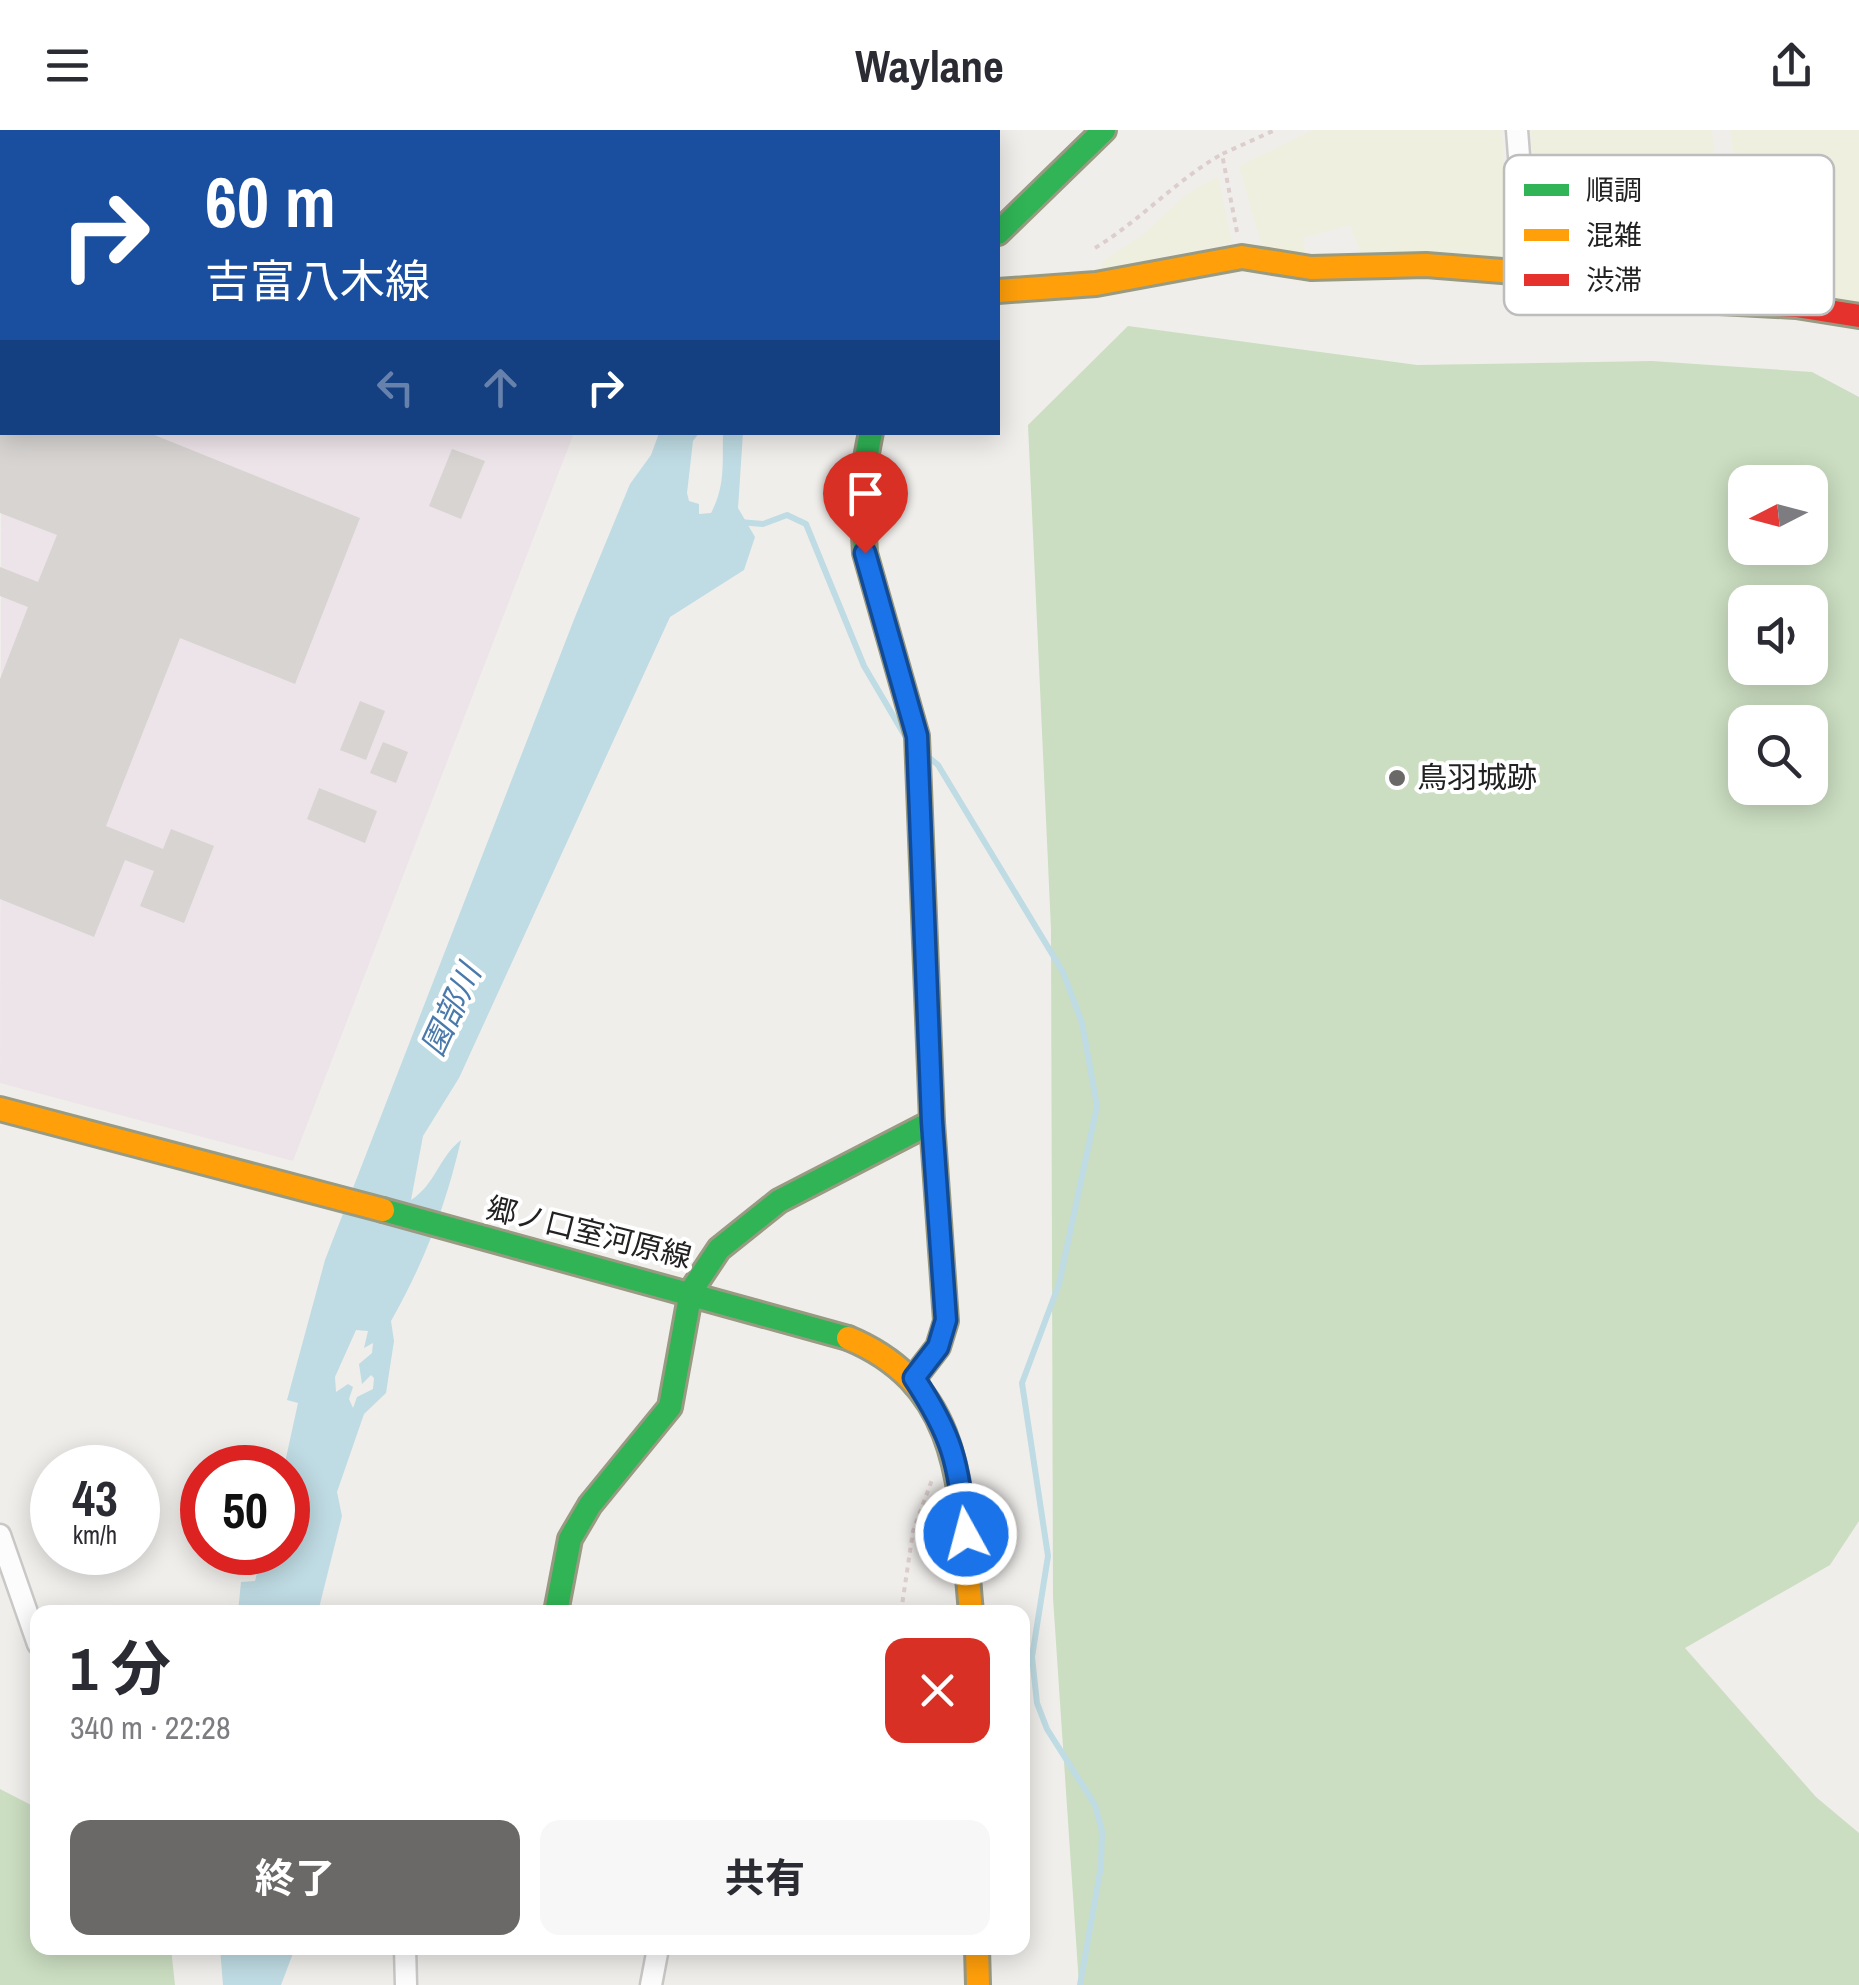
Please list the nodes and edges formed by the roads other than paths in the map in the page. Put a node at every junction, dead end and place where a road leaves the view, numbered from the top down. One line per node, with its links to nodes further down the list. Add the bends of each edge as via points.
1 (1104, 130): 4 (main road)
2 (1517, 130): 3 (street)
3 (1519, 155)
4 (1000, 231)
5 (1504, 271): 6 (main road, via 1312,268 1242,257 1096,284)
6 (1000, 291)
7 (1834, 312): 8 (main road)
8 (1859, 316)
9 (869, 435): 11 (main road, via 861,484 865,553 917,736)
10 (0, 1109): 12 (main road, 郷ノ口室河原線)
11 (932, 1122): 12 (main road, via 779,1201 719,1249); 13 (main road, via 946,1320 938,1347)
12 (691, 1290): 13 (main road, 郷ノ口室河原線, via 828,1329 871,1347); 15 (main road, via 670,1407 570,1539)
13 (914, 1378): 16 (main road, 郷ノ口室河原線, via 956,1455)
14 (0, 1534): 17 (street)
15 (557, 1605)
16 (971, 1605)
17 (30, 1621)
18 (405, 1955): 21 (street)
19 (657, 1955): 22 (street)
20 (977, 1955): 23 (main road)
21 (406, 1985)
22 (651, 1985)
23 (978, 1985)

